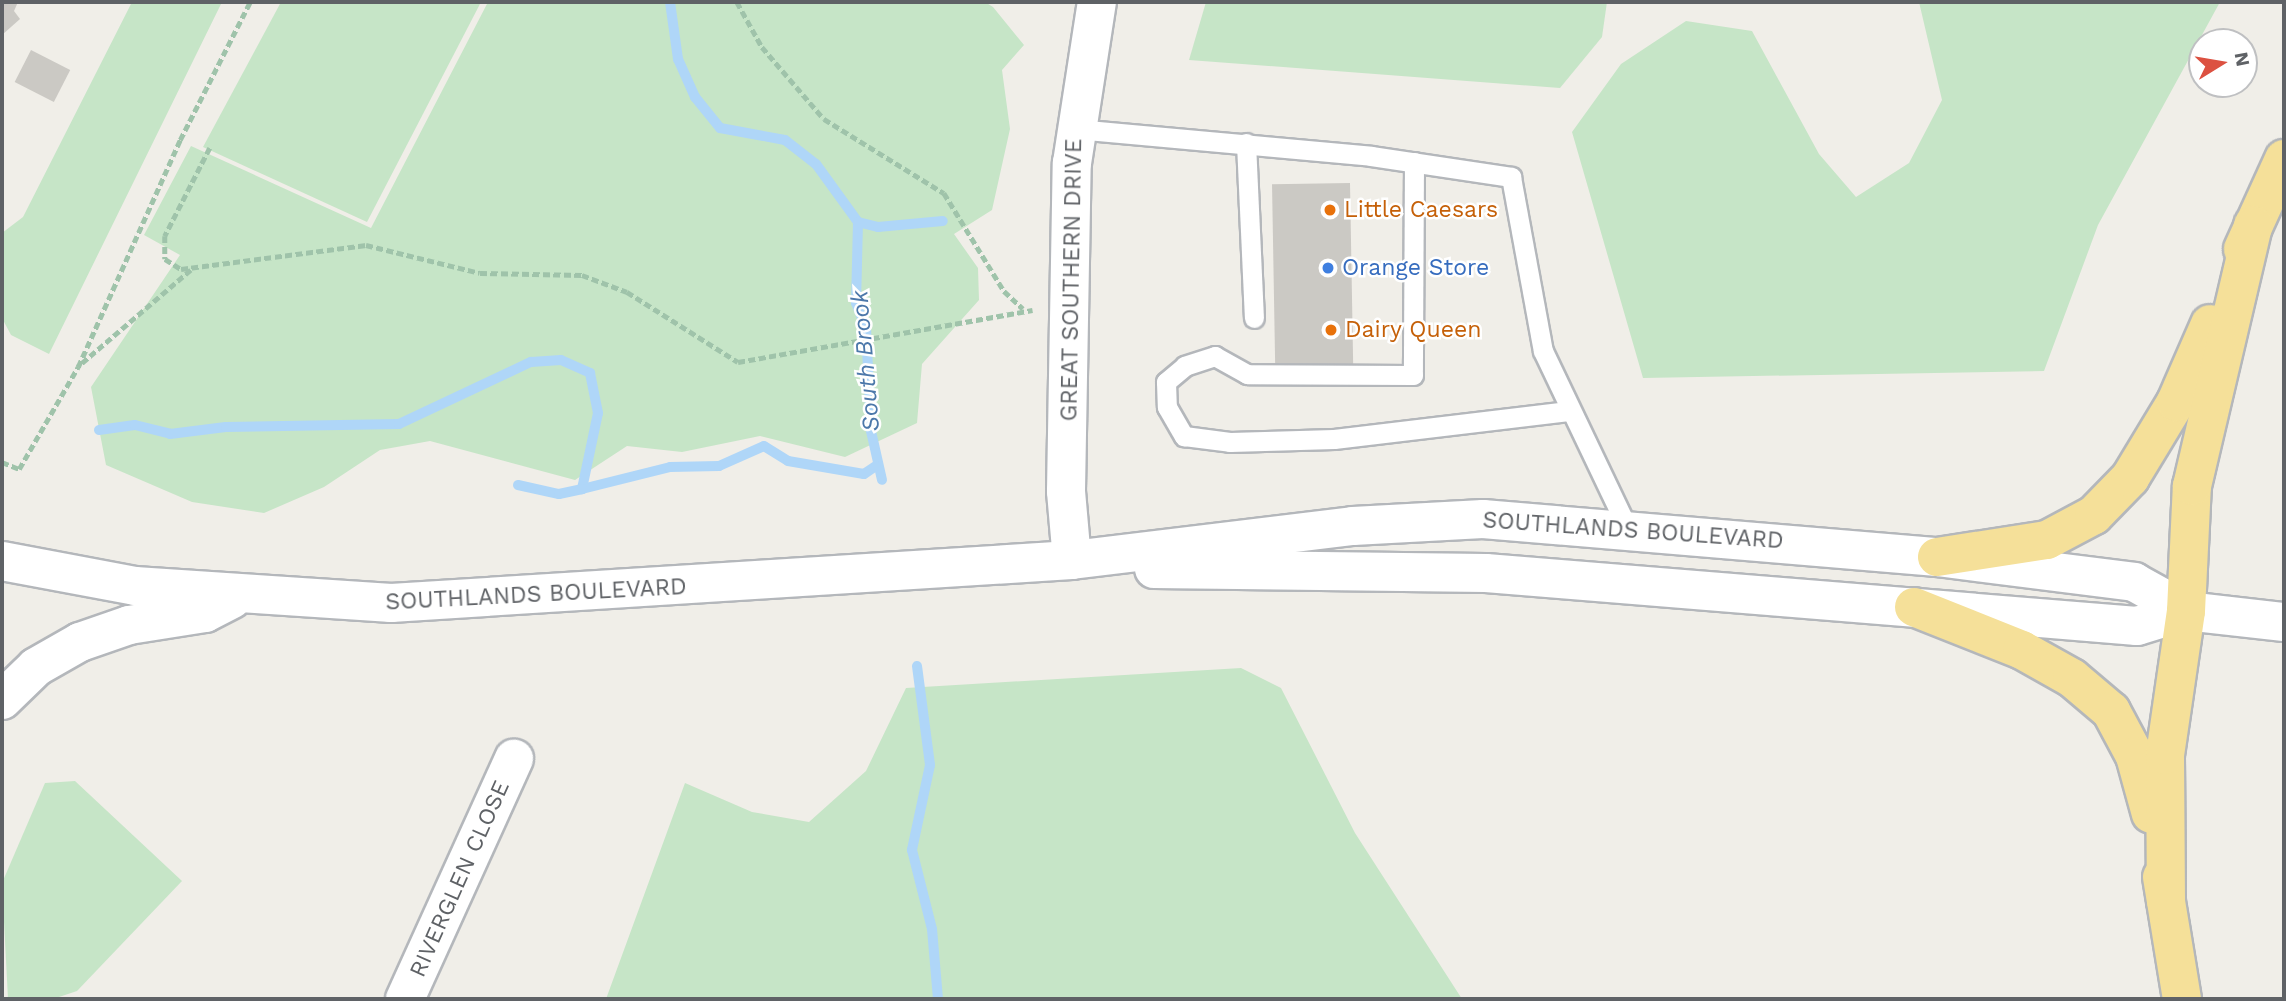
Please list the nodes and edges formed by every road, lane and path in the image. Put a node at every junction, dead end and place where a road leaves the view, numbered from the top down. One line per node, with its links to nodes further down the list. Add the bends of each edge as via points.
1 (250, 2): 12 (path, via 180,140)
2 (737, 2): 10 (path, via 762,47 824,119 944,193 1004,291 1024,310 810,349 726,359 606,280 480,273 366,245)
3 (1097, 2): 4 (main road, GREAT SOUTHERN DRIVE)
4 (1076, 130): 5 (lane); 17 (main road, GREAT SOUTHERN DRIVE, via 1066,491)
5 (1246, 143): 8 (lane); 11 (lane)
6 (209, 148): 10 (path, via 163,249 171,266)
7 (2284, 159): 9 (highway)
8 (1414, 162): 13 (lane, via 1511,177 1543,351); 13 (lane, via 1413,375 1247,374 1215,356 1185,366 1166,382 1167,407 1184,436 1230,442 1334,439)
9 (2253, 225): 16 (highway, via 2176,402 2114,496 2047,540); 21 (highway, via 2192,486)
10 (191, 269): 12 (path)
11 (1254, 318)
12 (78, 367): 14 (path, via 19,469)
13 (1568, 411): 15 (lane)
14 (2, 462)
15 (1628, 529): 16 (main road, SOUTHLANDS BOULEVARD); 17 (main road, SOUTHLANDS BOULEVARD, via 1418,520)
16 (1937, 556): 21 (main road, SOUTHLANDS BOULEVARD, via 2134,582)
17 (1072, 560): 19 (main road, SOUTHLANDS BOULEVARD, via 391,603); 20 (main road, SOUTHLANDS BOULEVARD, via 1174,571 1500,573)
18 (2, 561): 19 (main road, SOUTHLANDS BOULEVARD, via 101,582)
19 (237, 596): 23 (main road, via 205,613 129,625 80,642 36,667)
20 (1914, 607): 21 (main road, SOUTHLANDS BOULEVARD, via 2137,626); 25 (highway, via 2022,650 2072,678 2110,711 2148,795)
21 (2186, 611): 22 (main road, SOUTHLANDS BOULEVARD); 25 (highway, via 2165,755)
22 (2284, 622)
23 (2, 700)
24 (514, 759): 26 (main road, RIVERGLEN CLOSE)
25 (2166, 901): 27 (highway)
26 (405, 999)
27 (2182, 999)

